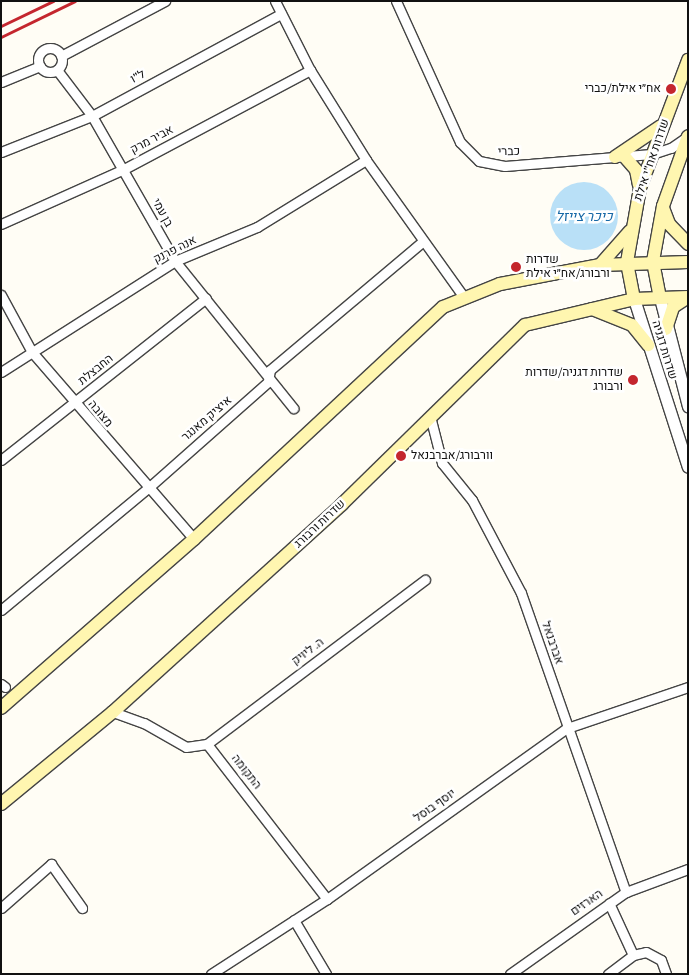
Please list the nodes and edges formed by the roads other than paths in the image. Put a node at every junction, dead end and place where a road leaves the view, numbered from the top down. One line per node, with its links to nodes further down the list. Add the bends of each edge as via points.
1 (165, 1): 5 (street)
2 (275, 1): 4 (street)
3 (396, 1): 16 (street, כברי, via 458,136 473,157 505,166)
4 (281, 14): 9 (street); 11 (street, ל"ו)
5 (61, 56): 7 (street, via 53,48 45,49 39,58); 8 (street)
6 (688, 60): 12 (main road, שדרות אח"י אילת)
7 (40, 66): 8 (street, via 46,71); 10 (street)
8 (57, 70): 11 (street, בן עמי)
9 (310, 70): 17 (street); 18 (street, אביר מרק)
10 (1, 82)
11 (92, 116): 14 (street, ל"ו); 18 (street, בן עמי)
12 (663, 124): 15 (main road, שדרות אח"י אילת); 16 (main road)
13 (688, 136): 15 (street, כברי, via 672,148); 20 (main road, שדרות אח"י אילת)
14 (1, 152)
15 (652, 154): 16 (street, כברי); 19 (main road, שדרות אח"י אילת)
16 (620, 156): 19 (main road, via 636,170)
17 (366, 160): 23 (street); 25 (street, אנה פרנק, via 257,227)
18 (124, 170): 21 (street, אביר מרק); 25 (street, בן עמי)
19 (640, 188): 22 (main road, שדרות אח"י אילת)
20 (663, 206): 24 (main road, via 669,224); 26 (main road, שדרות אח"י אילת)
21 (1, 224)
22 (631, 228): 27 (main road, שדרות אח"י אילת); 29 (main road)
23 (421, 242): 31 (street); 41 (street, איציק מאנגר, via 270,370)
24 (688, 244)
25 (175, 261): 33 (street, בן עמי); 39 (street, אנה פרנק)
26 (653, 261): 27 (main road); 28 (main road); 35 (main road)
27 (627, 262): 29 (main road); 34 (main road, שדרות אח"י אילת)
28 (688, 262)
29 (600, 265): 31 (main road, via 500,284)
30 (1, 295): 39 (street, מצובה)
31 (463, 296): 49 (main road, via 425,321)
32 (688, 297): 35 (main road, שדרות ורבורג); 37 (main road, via 673,308)
33 (206, 298): 41 (street, בן עמי); 42 (street, החבצלת)
34 (634, 298): 35 (main road, שדרות ורבורג); 36 (main road, שדרות ורבורג); 38 (street, שדרות דגניה)
35 (660, 298): 37 (street, שדרות דגניה)
36 (587, 307): 38 (main road, via 632,325); 45 (main road, שדרות ורבורג, via 525,325)
37 (666, 329): 43 (street, שדרות דגניה)
38 (648, 346): 47 (street, שדרות דגניה)
39 (32, 352): 40 (street, אנה פרנק); 42 (street, מצובה)
40 (1, 372)
41 (268, 382): 44 (street, בן עמי); 48 (street, איציק מאנגר)
42 (74, 403): 46 (street, החבצלת); 48 (street, מצובה)
43 (688, 406)
44 (293, 408)
45 (430, 416): 54 (main road, שדרות ורבורג, via 342,504); 55 (street, אברבנאל, via 442,463 472,500 521,593)
46 (1, 460)
47 (688, 467)
48 (147, 488): 49 (street, מצובה); 51 (street, איציק מאנגר)
49 (194, 539): 53 (main road)
50 (424, 580): 56 (street, ה. ליויק)
51 (1, 610)
52 (688, 687): 55 (street, יוסף בוסל)
53 (1, 708)
54 (113, 712): 56 (street, via 144,723 186,747); 57 (main road, שדרות ורבורג)
55 (567, 728): 59 (street, אברבנאל); 60 (street, יוסף בוסל)
56 (207, 744): 60 (street, התקומה)
57 (1, 804)
58 (688, 869): 59 (street, הארזים)
59 (626, 892): 61 (street, הארזים)
60 (327, 899): 64 (street, יוסף בוסל)
61 (609, 903): 65 (street); 68 (street, הארזים)
62 (1, 908): 63 (street, via 51,864)
63 (82, 908)
64 (294, 920): 66 (street, יוסף בוסל); 67 (street)
65 (633, 956): 69 (street); 70 (street, via 646,952 661,960)
66 (210, 974)
67 (326, 974)
68 (510, 974)
69 (608, 974)
70 (666, 974)

